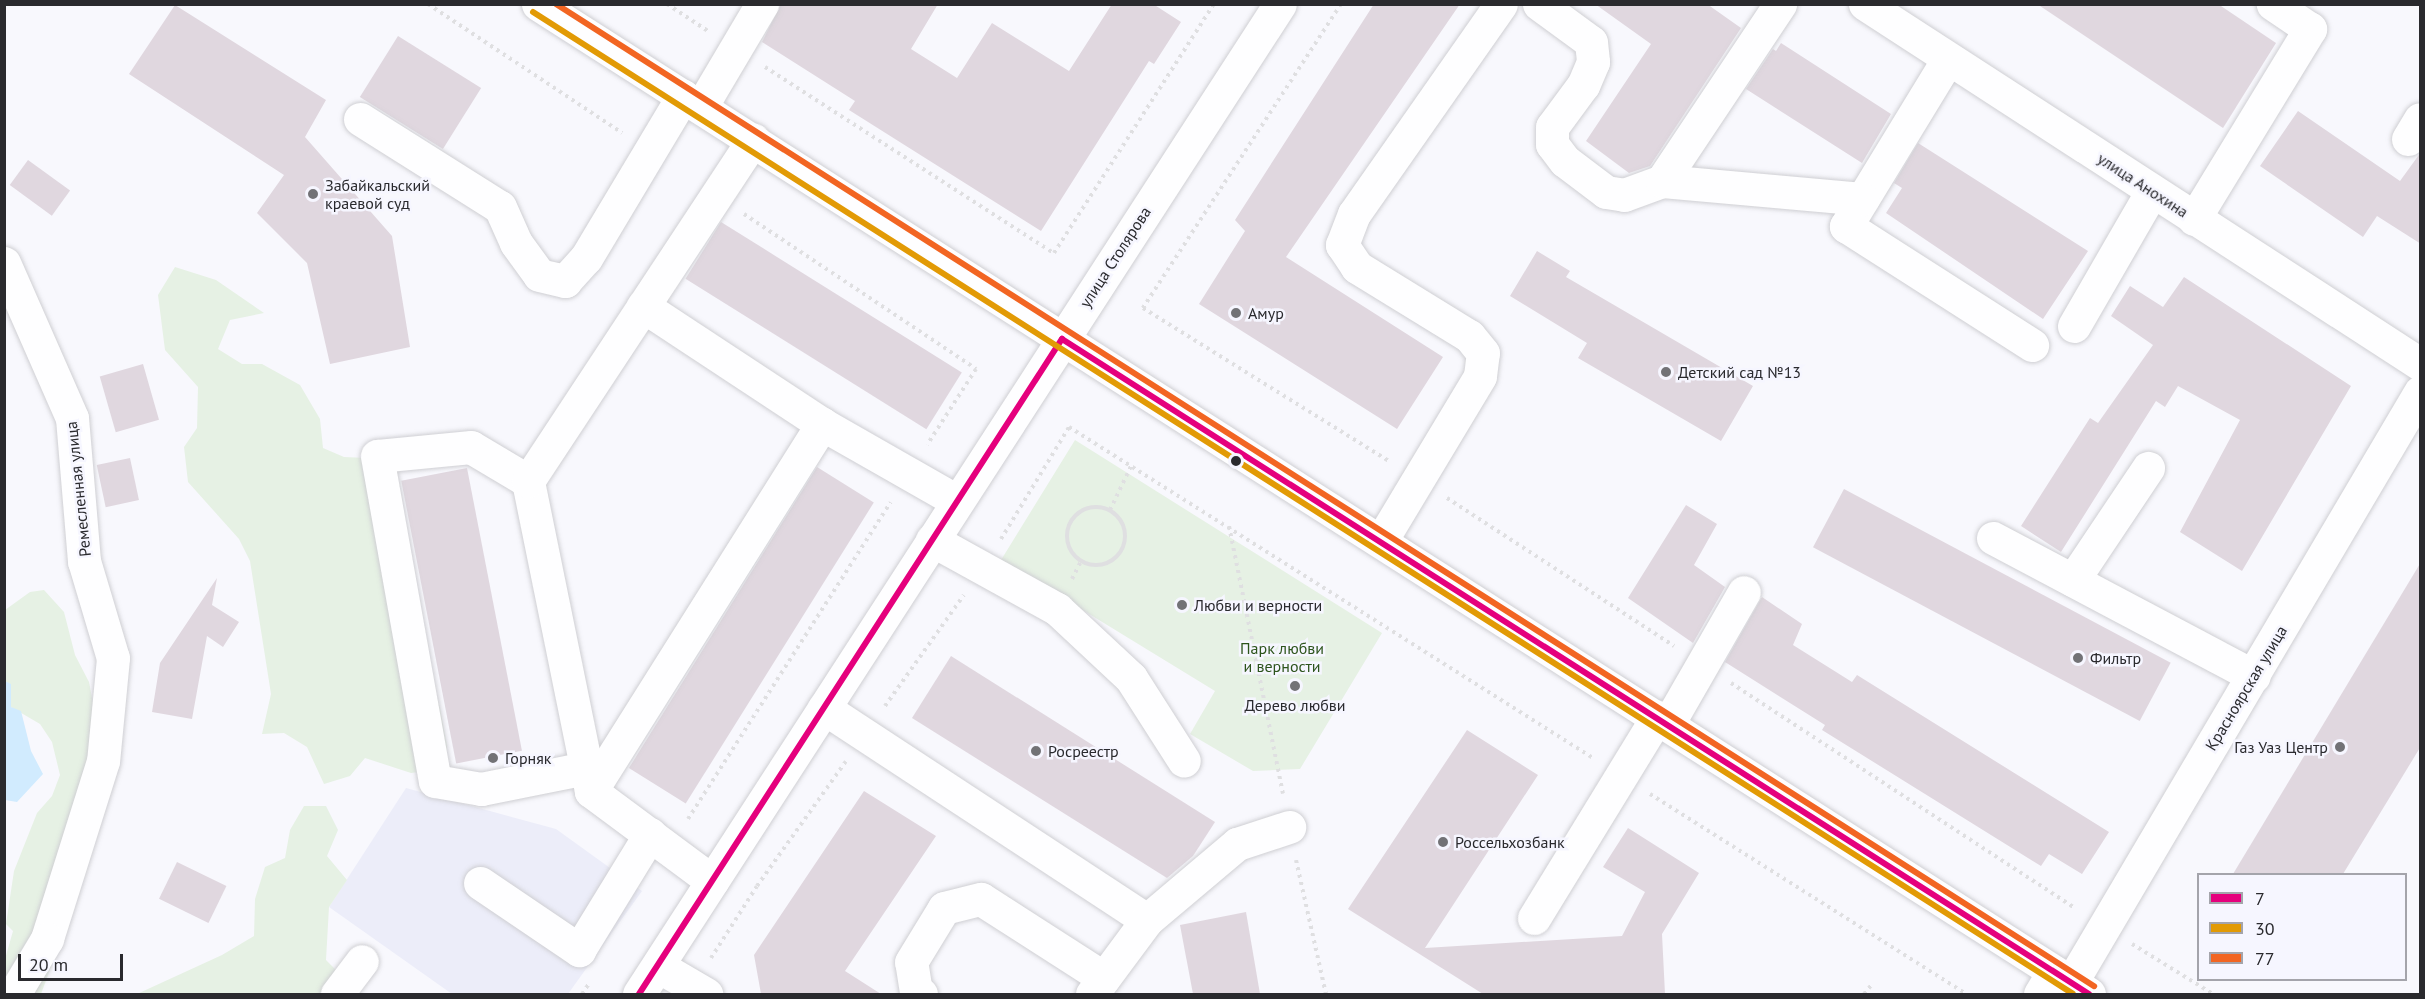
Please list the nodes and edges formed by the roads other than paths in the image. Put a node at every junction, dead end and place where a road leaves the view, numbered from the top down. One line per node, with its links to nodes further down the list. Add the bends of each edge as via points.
1 (538, 4): 10 (street)
2 (762, 4): 10 (street, via 736,49)
3 (1280, 4): 20 (street, улица Столярова)
4 (1500, 4): 30 (street, via 1354,214 1342,245 1357,267 1469,336 1483,353 1480,376)
5 (1539, 4): 13 (street, via 1591,42 1593,62 1583,85 1552,127 1552,144 1565,160 1606,192 1624,195)
6 (1780, 4): 13 (street)
7 (1865, 4): 9 (street, улица Анохина)
8 (2273, 4): 16 (street, via 2310,29)
9 (1948, 58): 14 (street, улица Анохина); 15 (street)
10 (692, 102): 11 (street, via 586,258 565,281 539,275 516,243 500,207); 12 (street)
11 (360, 119)
12 (753, 140): 18 (street); 20 (street)
13 (1662, 181): 15 (street)
14 (2152, 191): 16 (street, улица Анохина); 19 (street)
15 (1862, 199): 21 (street, via 1846,226)
16 (2194, 219): 22 (street, улица Анохина)
17 (4, 263): 48 (street, Ремесленная улица, via 72,418 84,561 113,658 103,761 47,939)
18 (644, 306): 24 (street); 26 (street)
19 (2074, 326)
20 (1062, 339): 27 (street, улица Столярова); 30 (street)
21 (2032, 345)
22 (2421, 364)
23 (2421, 392): 33 (street, Красноярская улица)
24 (822, 424): 27 (street); 37 (street)
25 (2148, 468): 31 (street)
26 (528, 481): 37 (street); 37 (street, via 471,447 377,456 435,781 481,789)
27 (957, 501): 29 (street, улица Столярова)
28 (1993, 538): 31 (street)
29 (932, 540): 34 (street, улица Столярова); 36 (street, via 1057,609 1131,678)
30 (1381, 542): 35 (street)
31 (2073, 580): 33 (street)
32 (1744, 592): 35 (street, via 1703,665)
33 (2254, 676): 47 (street, Красноярская улица)
34 (824, 708): 40 (street, улица Столярова); 43 (street)
35 (1663, 721): 42 (street, via 1621,775); 47 (street)
36 (1184, 761)
37 (588, 779): 39 (street)
38 (1289, 827): 43 (street, via 1237,844)
39 (660, 841): 40 (street); 41 (street, via 579,950)
40 (712, 881): 45 (street, улица Столярова)
41 (480, 883)
42 (1534, 918)
43 (1147, 920): 46 (street)
44 (362, 960): 49 (street)
45 (658, 966): 50 (street, улица Столярова); 51 (street)
46 (1098, 986): 52 (street, via 981,899 944,908 911,962 916,992)
47 (2063, 986)
48 (14, 994)
49 (337, 994)
50 (639, 994)
51 (706, 994)
52 (921, 994)

